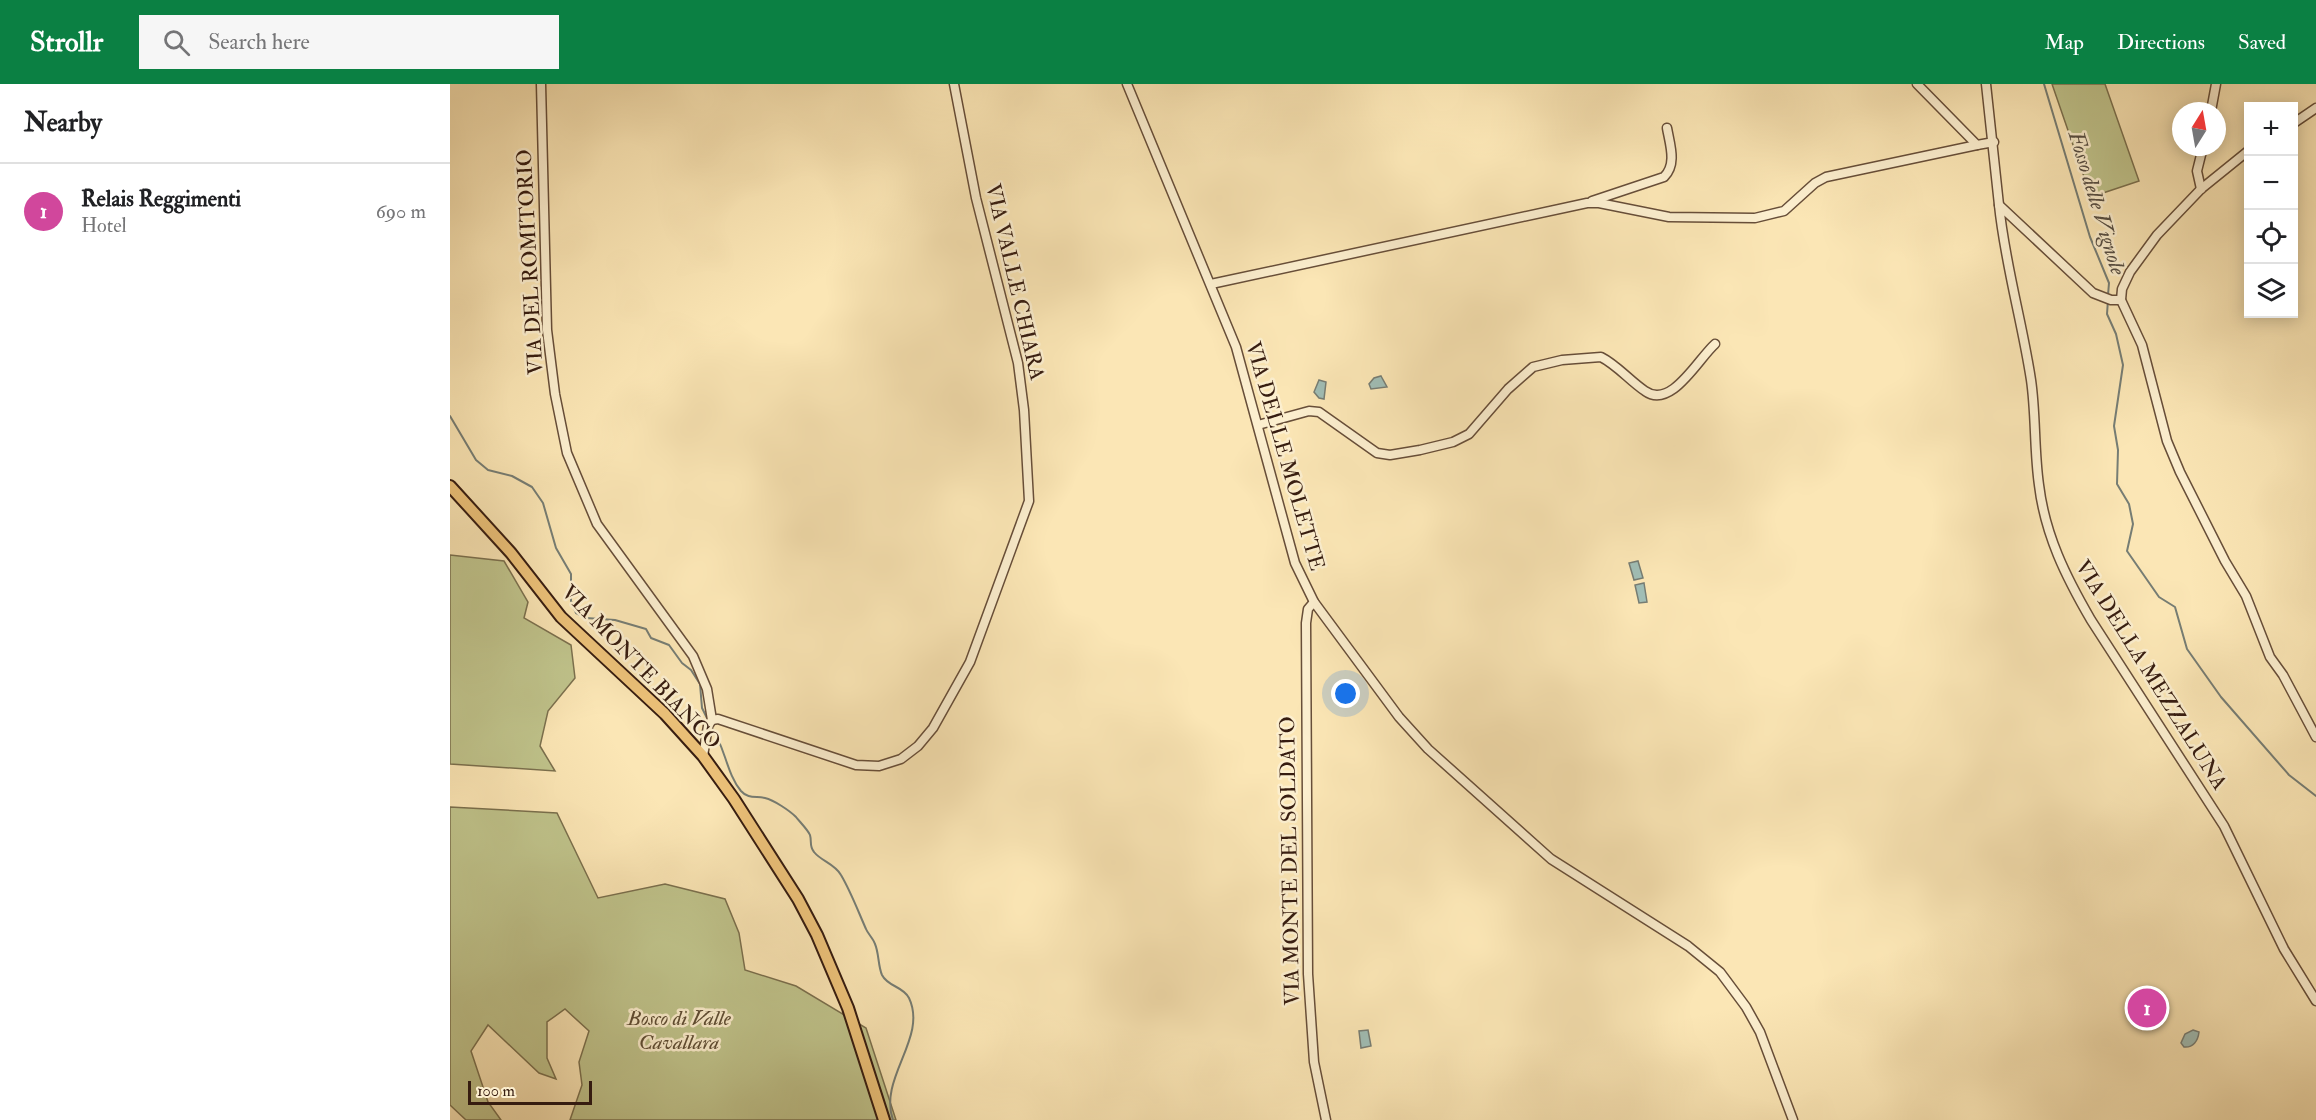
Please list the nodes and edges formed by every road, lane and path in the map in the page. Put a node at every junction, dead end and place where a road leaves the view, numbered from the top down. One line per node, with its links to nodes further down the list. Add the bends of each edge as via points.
1 (541, 84): 24 (street, VIA DEL ROMITORIO, via 547,330 567,453 597,524 693,656 707,689)
2 (954, 84): 24 (street, VIA VALLE CHIARA, via 976,198 1022,386 1030,497 1001,583 970,662 933,728 901,759 879,766 856,765)
3 (1127, 84): 18 (street, VIA DELLE MOLETTE)
4 (1917, 84): 12 (street)
5 (1986, 84): 11 (street, VIA DELLA MEZZALUNA)
6 (2216, 84): 7 (street)
7 (2213, 102)
8 (2316, 108): 9 (street)
9 (2298, 120)
10 (1667, 129): 16 (street, via 1672,161 1664,177)
11 (1994, 142): 12 (street); 17 (street, VIA DELLA MEZZALUNA)
12 (1977, 146): 16 (street, via 1826,177 1784,211 1760,217 1683,218 1599,203)
13 (2244, 155): 15 (street)
14 (2201, 156): 15 (street, via 2197,171)
15 (2201, 189): 19 (street, via 2143,254 2126,280)
16 (1580, 204): 18 (street)
17 (1999, 205): 19 (street, via 2093,292); 27 (street, VIA DELLA MEZZALUNA, via 2031,381 2039,485 2052,543 2091,620 2224,826 2284,949)
18 (1212, 284): 21 (street, VIA DELLE MOLETTE)
19 (2121, 300): 25 (street, via 2142,345 2167,441 2180,472 2246,596 2270,657)
20 (1715, 344): 21 (street, via 1676,388 1661,395 1647,393 1601,357 1539,364 1517,380 1465,437 1395,454 1374,451 1319,412 1309,411)
21 (1258, 425): 23 (street, VIA DELLE MOLETTE, via 1295,563)
22 (450, 486): 26 (main road, VIA MONTE BIANCO, via 518,560 561,617 653,701)
23 (1314, 602): 29 (street, VIA MONTE DEL SOLDATO, via 1308,609 1306,623 1307,942 1314,1062); 30 (street, VIA DELLE MOLETTE, via 1399,717 1466,785 1551,859 1688,946 1720,972 1760,1032)
24 (712, 720): 26 (street)
25 (2316, 737)
26 (702, 756): 28 (main road, VIA MONTE BIANCO, via 810,919 848,1008)
27 (2316, 1001)
28 (884, 1120)
29 (1326, 1120)
30 (1793, 1120)

